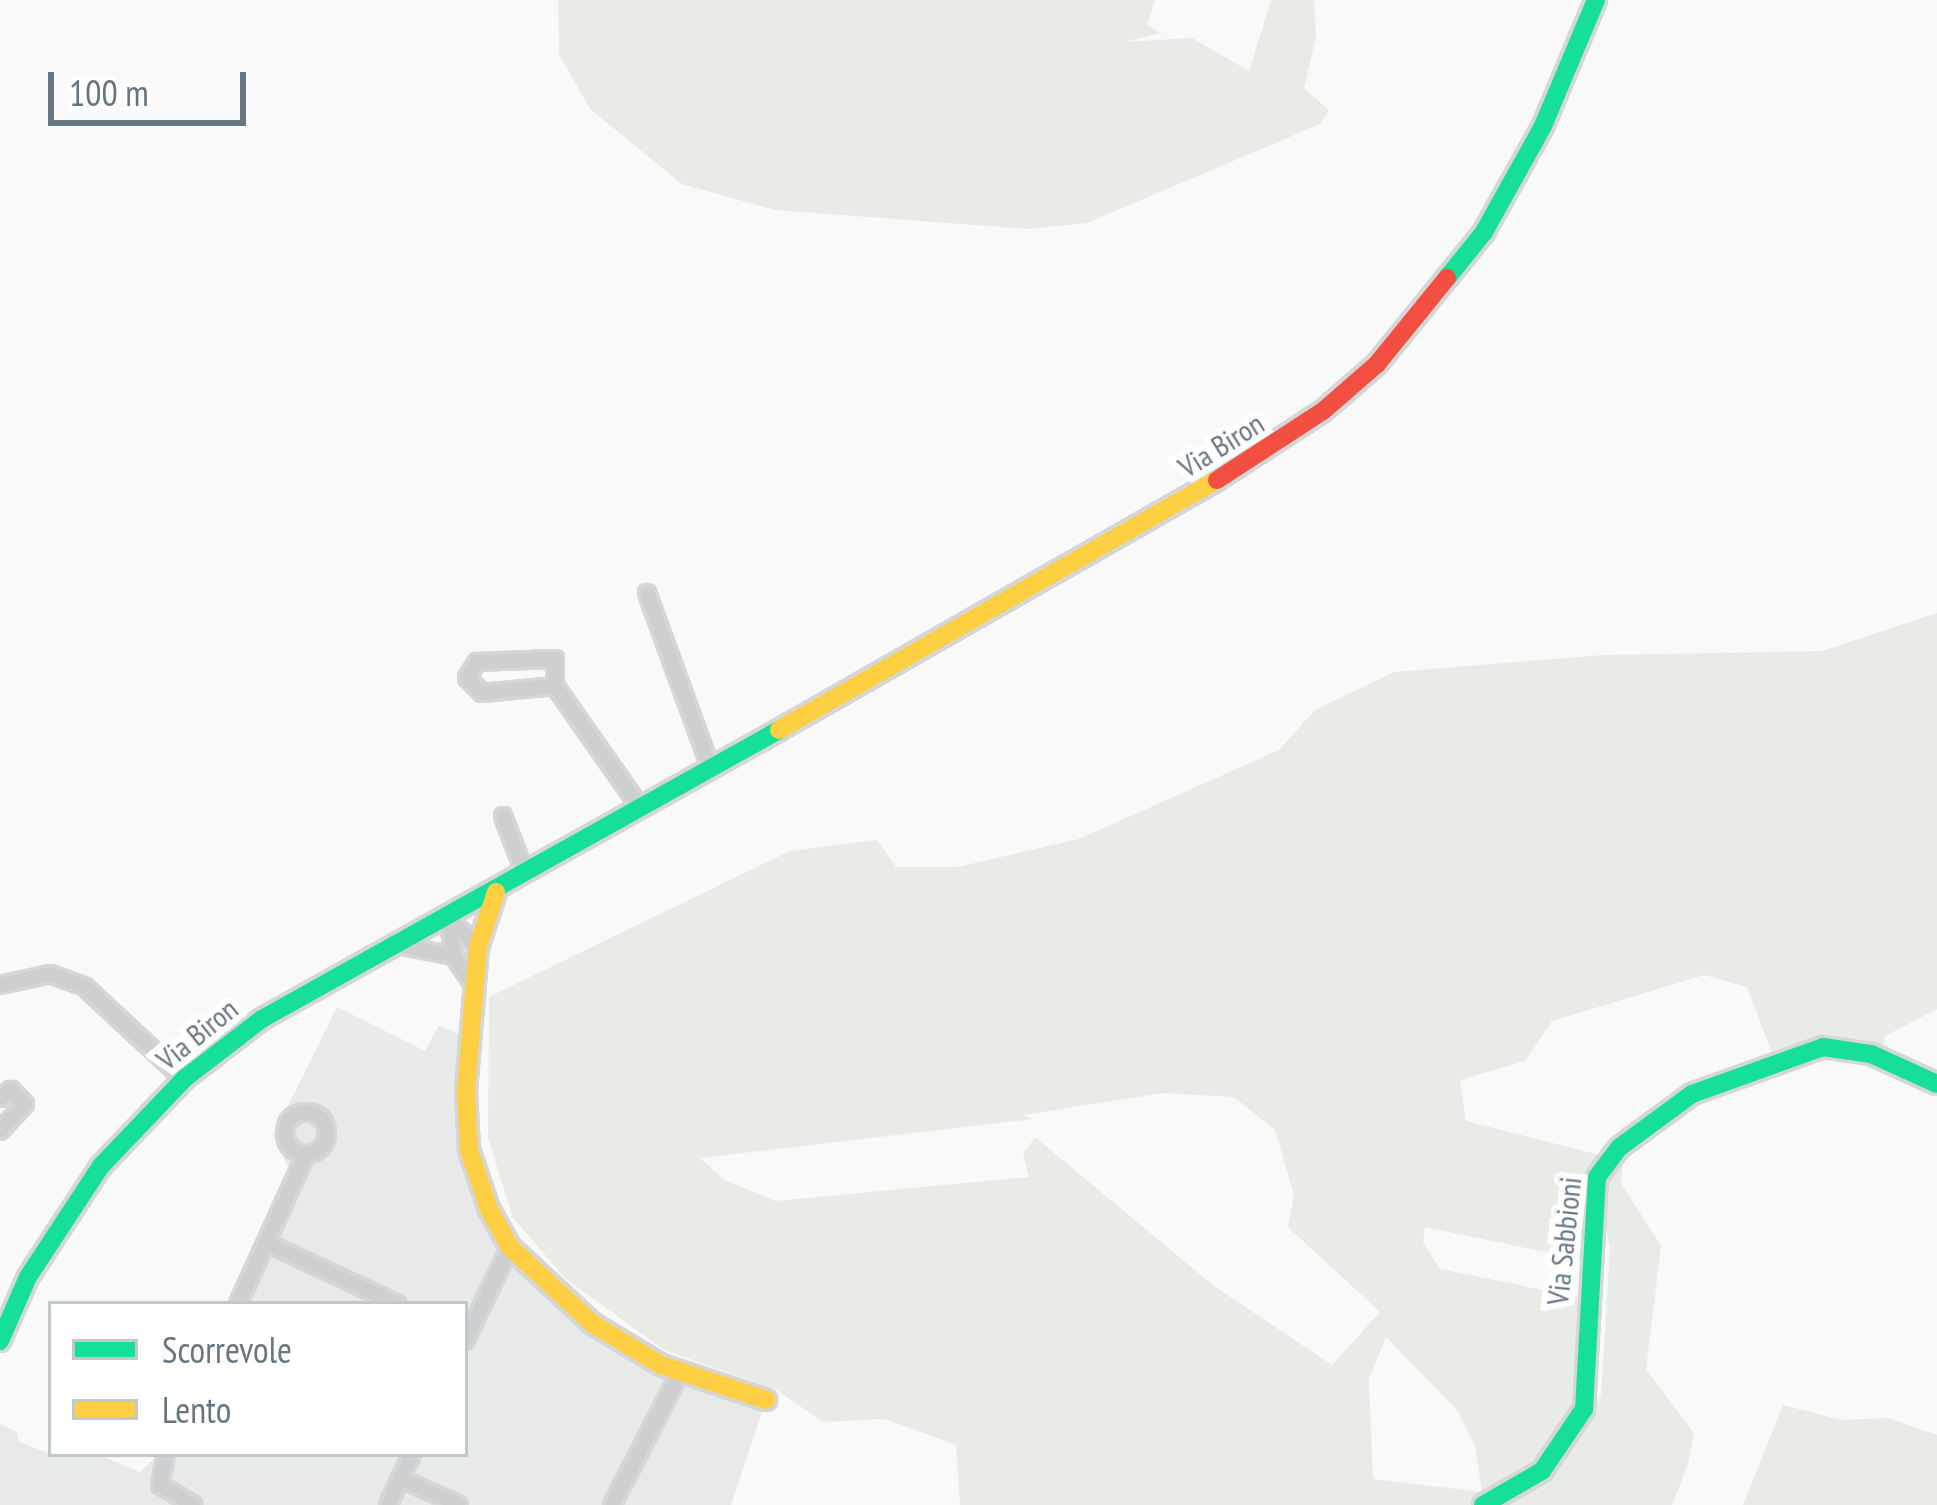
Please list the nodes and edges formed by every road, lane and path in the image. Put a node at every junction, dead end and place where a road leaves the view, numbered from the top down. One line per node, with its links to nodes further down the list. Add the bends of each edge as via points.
1 (1596, 0): 4 (street, Via Biron, via 1501,205 1457,272 1377,364 1256,460)
2 (647, 593): 4 (street)
3 (555, 686): 3 (street, via 482,693 467,678 477,662 547,654 559,666); 5 (street)
4 (712, 769): 5 (street, Via Biron)
5 (640, 809): 7 (street, Via Biron)
6 (503, 816): 7 (street)
7 (525, 873): 8 (street, Via Biron)
8 (496, 892): 9 (street, Via Biron); 11 (street)
9 (448, 917): 10 (street, Via Biron); 11 (street); 12 (street)
10 (398, 945): 12 (street); 15 (street, Via Biron, via 262,1019)
11 (478, 947): 13 (street)
12 (454, 956): 13 (street)
13 (473, 984): 21 (street, via 469,1150)
14 (0, 985): 15 (street, via 50,974 85,987)
15 (184, 1079): 25 (street, Via Biron, via 66,1212)
16 (1937, 1084): 35 (street, Via Sabbioni, via 1871,1054 1823,1047 1692,1094 1620,1147 1597,1178 1584,1408 1542,1471)
17 (0, 1098): 18 (street, via 11,1090 26,1104)
18 (0, 1131)
19 (306, 1154): 20 (street)
20 (267, 1243): 22 (street); 23 (street)
21 (510, 1247): 24 (street); 26 (street, via 593,1324)
22 (239, 1301)
23 (392, 1301)
24 (468, 1334)
25 (0, 1341)
26 (681, 1371): 27 (street); 34 (street)
27 (766, 1400)
28 (165, 1457): 32 (street, via 160,1485)
29 (410, 1457): 30 (street)
30 (400, 1478): 31 (street); 33 (street)
31 (395, 1503)
32 (193, 1505)
33 (459, 1505)
34 (612, 1505)
35 (1483, 1505)

